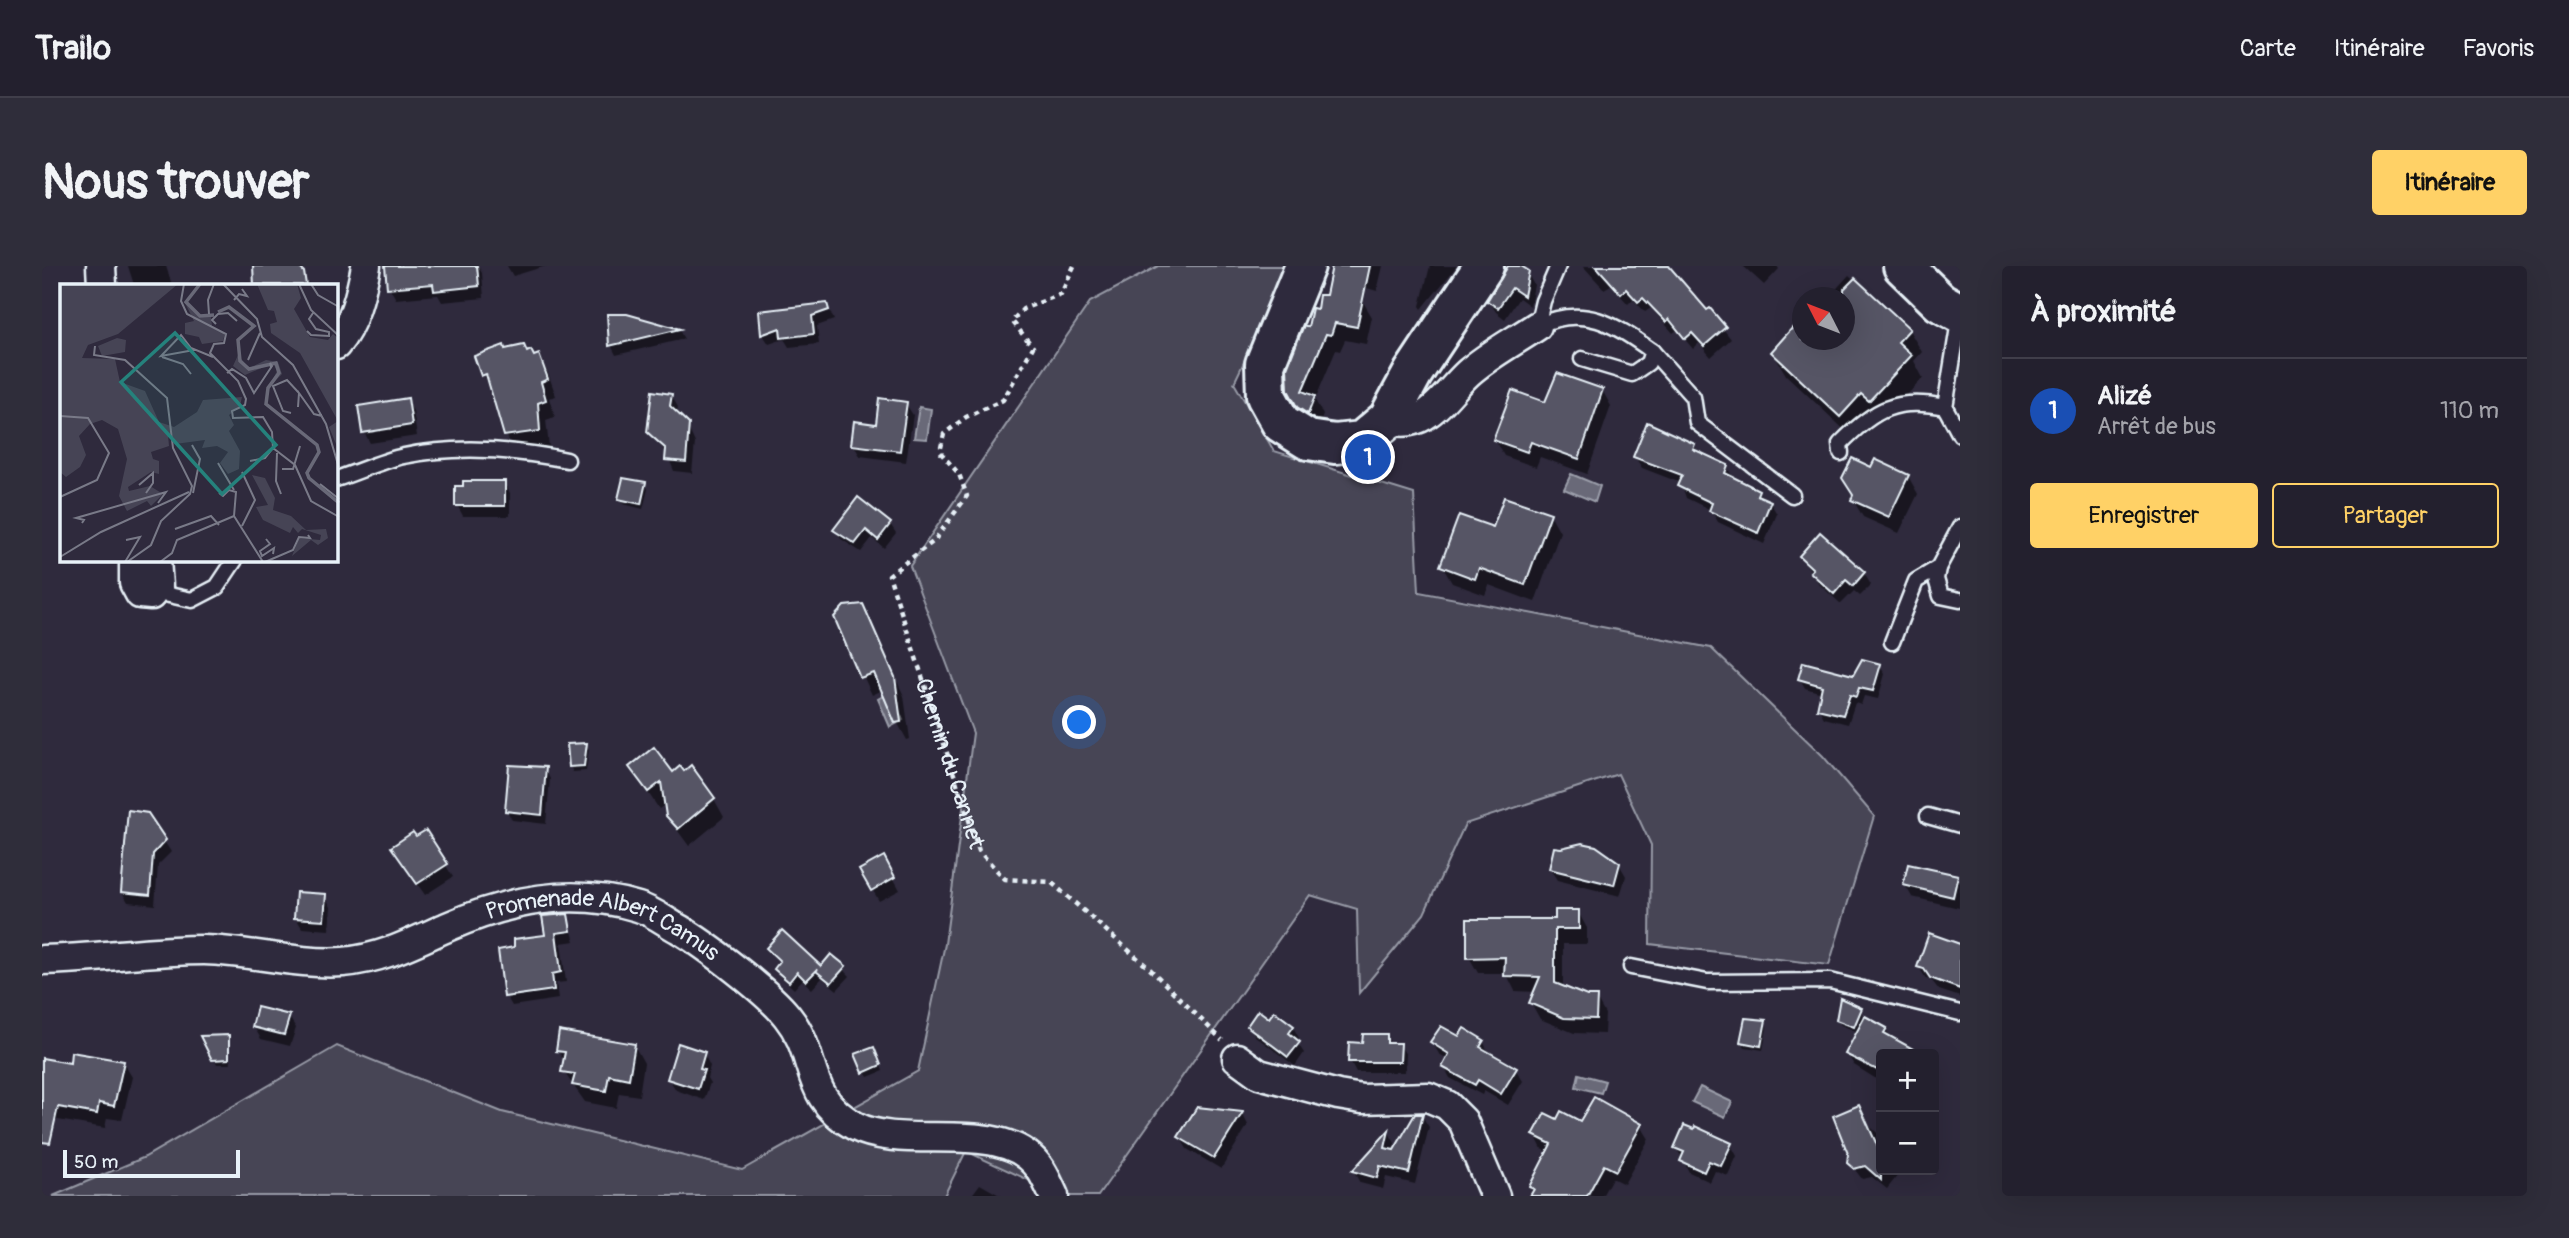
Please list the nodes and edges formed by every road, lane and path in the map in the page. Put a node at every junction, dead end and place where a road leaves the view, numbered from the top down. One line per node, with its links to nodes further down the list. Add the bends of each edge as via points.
1 (102, 266): 8 (street)
2 (366, 266): 11 (street, via 361,292)
3 (1074, 266): 33 (path, Chemin du Cannet, via 1061,294 1023,309 1012,321 1033,347 1003,400 966,417 944,434 940,452 959,474 967,496 934,541 889,575 979,851 1005,879 1051,882 1205,1020)
4 (1305, 266): 15 (street, via 1265,363 1266,396 1281,424 1308,440 1335,444 1362,441)
5 (1484, 266): 15 (street)
6 (1558, 266): 10 (lane)
7 (1903, 266): 9 (street, via 1940,302)
8 (102, 284)
9 (1960, 313): 14 (lane)
10 (1537, 326): 12 (lane, via 1581,316 1616,326); 15 (street, via 1469,372 1435,409 1401,424)
11 (338, 343)
12 (1652, 351): 13 (lane, via 1648,363 1632,374); 20 (lane, via 1693,397 1697,423)
13 (1582, 359)
14 (1945, 407): 16 (lane); 17 (lane, via 1900,402 1865,420 1840,444)
15 (1388, 419)
16 (1960, 435)
17 (1841, 453)
18 (567, 460): 19 (lane, via 496,448 403,456)
19 (338, 478)
20 (1792, 495)
21 (1960, 527): 24 (lane)
22 (134, 562): 25 (street, via 134,583 140,594 151,595)
23 (233, 562): 25 (lane, via 217,587 192,600 169,595)
24 (1938, 568): 26 (lane, via 1941,596); 27 (lane, via 1916,581)
25 (157, 573)
26 (1960, 600)
27 (1892, 642)
28 (1928, 816): 29 (lane)
29 (1960, 824)
30 (42, 960): 34 (street, Promenade Albert Camus, via 204,950 340,962 378,958 484,911 525,900 582,896 640,907 682,932 788,1017 833,1114 885,1136 989,1140 1020,1151 1040,1167)
31 (1631, 967): 32 (lane, via 1707,982 1830,981)
32 (1960, 1013)
33 (1237, 1058): 35 (street, via 1259,1074 1338,1095 1428,1097 1447,1105 1463,1121)
34 (1054, 1196)
35 (1494, 1196)

